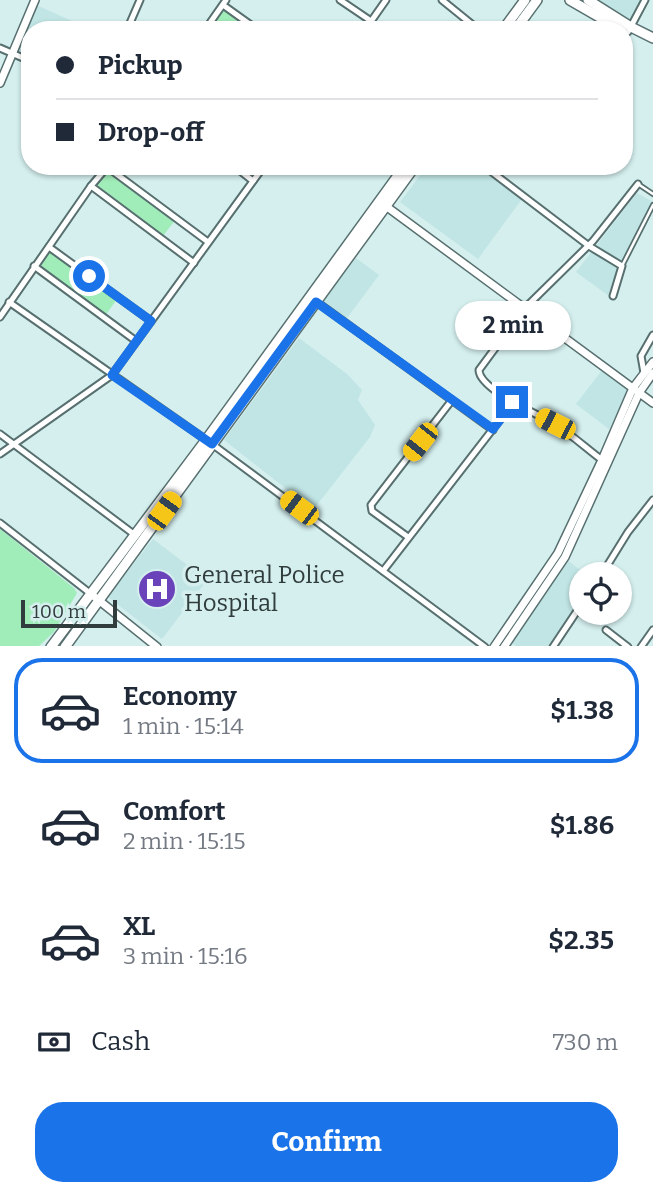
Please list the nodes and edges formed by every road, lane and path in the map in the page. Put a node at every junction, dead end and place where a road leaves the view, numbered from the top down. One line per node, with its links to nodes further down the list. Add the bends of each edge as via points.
1 (35, 0): 12 (main road)
2 (140, 0): 13 (street)
3 (340, 0): 16 (street)
4 (386, 0): 16 (street)
5 (442, 0): 17 (street)
6 (525, 0): 18 (highway)
7 (537, 0): 19 (highway)
8 (570, 0): 20 (highway)
9 (588, 0): 21 (highway)
10 (645, 0): 22 (street)
11 (224, 2): 14 (street); 15 (street)
12 (26, 21)
13 (131, 21)
14 (211, 21)
15 (247, 21)
16 (371, 21)
17 (468, 21)
18 (510, 21)
19 (522, 21)
20 (609, 21)
21 (615, 21)
22 (632, 21)
23 (633, 32): 26 (highway)
24 (21, 34): 29 (main road)
25 (633, 34): 27 (highway)
26 (653, 38)
27 (653, 44)
28 (0, 48): 29 (street)
29 (13, 54): 30 (street); 31 (main road)
30 (21, 57)
31 (0, 83)
32 (100, 175): 41 (street)
33 (118, 175): 45 (street)
34 (245, 175): 39 (street)
35 (257, 175): 39 (street)
36 (400, 175): 43 (highway)
37 (407, 175): 43 (highway)
38 (496, 175): 46 (street)
39 (253, 181): 45 (street)
40 (638, 184): 42 (lane); 46 (street)
41 (91, 186): 47 (street); 48 (street)
42 (653, 194)
43 (383, 204): 52 (highway); 54 (main road)
44 (653, 205): 50 (lane)
45 (208, 242): 48 (street)
46 (589, 246): 50 (street); 54 (street)
47 (48, 247): 49 (street); 56 (street)
48 (194, 263): 56 (street)
49 (34, 266): 53 (street); 58 (street)
50 (622, 266): 51 (street)
51 (613, 296)
52 (313, 299): 63 (street); 68 (highway)
53 (9, 302): 55 (street); 61 (street)
54 (524, 309): 62 (main road); 64 (street, via 479,370 479,377)
55 (0, 317)
56 (151, 321): 58 (street)
57 (653, 335): 60 (street, via 641,356)
58 (136, 341): 61 (street)
59 (653, 362): 60 (main road)
60 (649, 373): 62 (main road)
61 (112, 375): 68 (street); 69 (street)
62 (636, 390): 65 (main road); 71 (main road); 82 (main road, via 565,557)
63 (452, 400): 66 (street); 75 (street, via 371,505 372,511)
64 (512, 402): 66 (street); 71 (street, via 555,424)
65 (653, 403)
66 (493, 429): 75 (street)
67 (0, 434): 69 (street)
68 (209, 442): 74 (highway); 77 (street); 78 (highway)
69 (14, 444): 70 (street); 74 (street)
70 (0, 454)
71 (602, 460): 82 (main road, via 558,553)
72 (653, 500): 76 (street)
73 (0, 523): 78 (street)
74 (135, 535): 78 (highway)
75 (408, 537): 77 (street)
76 (610, 562)
77 (383, 571): 86 (street)
78 (96, 598): 83 (highway); 84 (highway); 85 (main road)
79 (569, 622): 88 (street)
80 (606, 630): 89 (street)
81 (653, 630): 90 (street)
82 (504, 644): 87 (main road)
83 (51, 646)
84 (65, 646)
85 (152, 646)
86 (485, 646)
87 (494, 646)
88 (552, 646)
89 (628, 646)
90 (641, 646)

